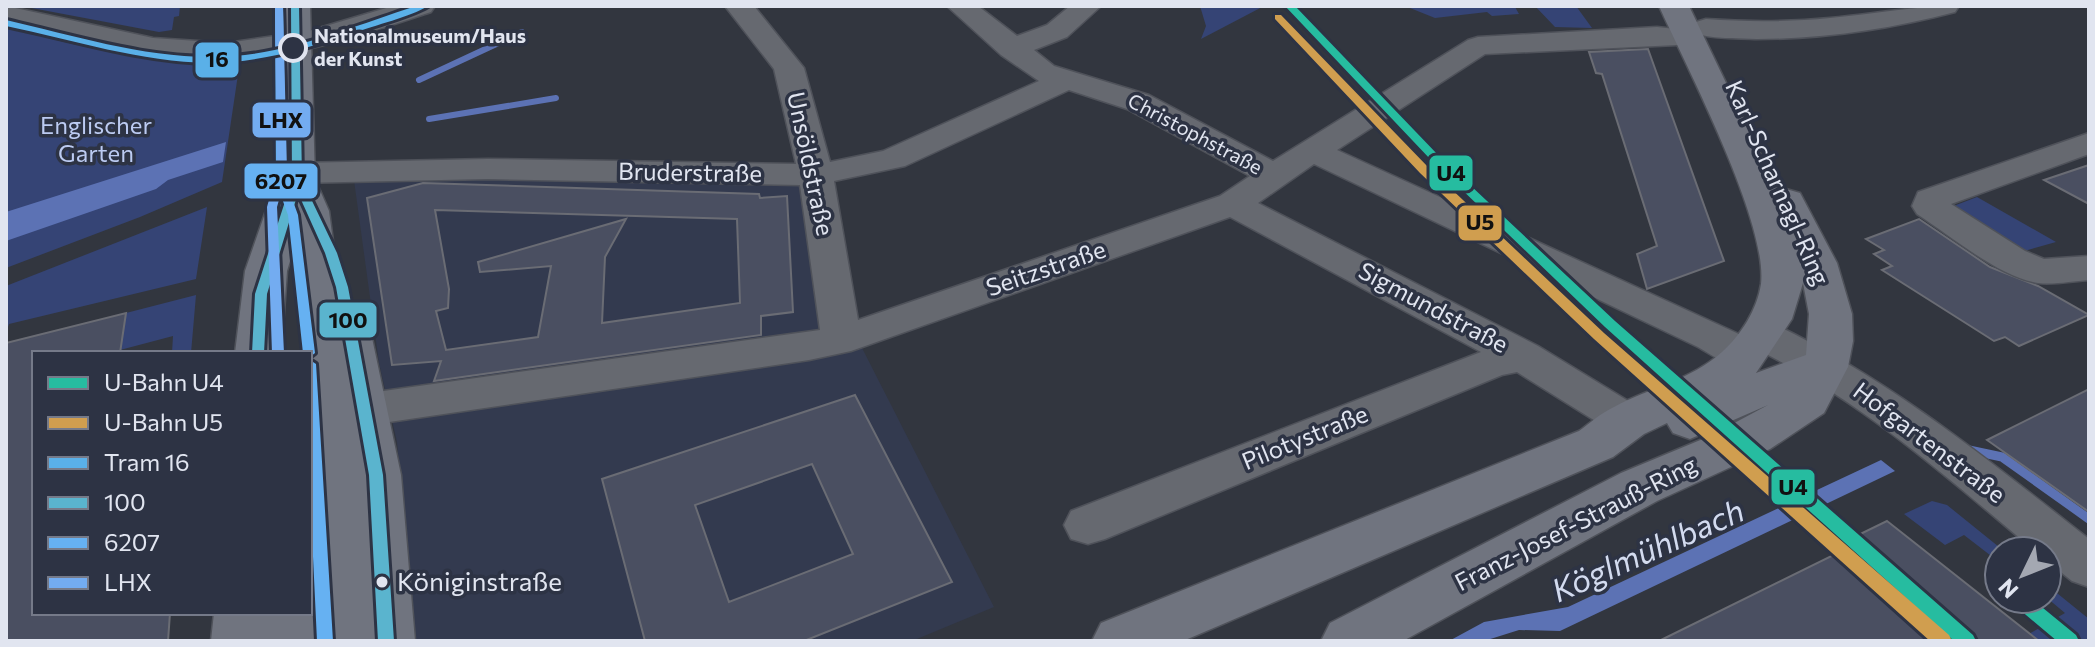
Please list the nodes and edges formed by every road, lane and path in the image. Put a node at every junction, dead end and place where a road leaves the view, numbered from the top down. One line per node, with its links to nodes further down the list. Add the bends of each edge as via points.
1 (295, 6): 9 (main road)
2 (421, 6): 9 (street)
3 (739, 6): 15 (street, Unsöldstraße, via 789,68)
4 (961, 6): 10 (street, Christophstraße)
5 (1087, 6): 10 (street)
6 (1945, 6): 8 (street, Seitzstraße, via 1861,22 1739,30)
7 (6, 14): 9 (street, via 178,50 219,52)
8 (1691, 20): 13 (street, Seitzstraße, via 1657,36 1478,46); 20 (main road, Karl-Scharnagl-Ring, via 1781,257 1776,305); 24 (main road, Karl-Scharnagl-Ring, via 1829,298 1830,339)
9 (295, 42): 14 (main road)
10 (1018, 55): 11 (street, Christophstraße)
11 (1064, 81): 15 (street, Bruderstraße, via 893,159); 16 (street, Christophstraße, via 1138,102)
12 (2089, 143): 18 (street, via 1930,199 1930,206 2012,259 2040,271)
13 (1313, 151): 16 (street, Seitzstraße); 20 (street, via 1712,337)
14 (297, 173): 15 (street, Bruderstraße, via 488,169); 21 (main road, via 261,294); 22 (main road); 25 (main road, via 342,287); 33 (main road, via 328,381)
15 (816, 175): 19 (street, Unsöldstraße)
16 (1274, 175): 17 (street, Seitzstraße)
17 (1233, 204): 19 (street, Seitzstraße); 23 (street, Sigmundstraße)
18 (2089, 268)
19 (841, 338): 25 (street, Seitzstraße)
20 (1753, 345): 24 (street, Hofgartenstraße); 26 (main road, Franz-Josef-Strauß-Ring, via 1730,370 1706,385)
21 (258, 351)
22 (294, 351)
23 (1523, 356): 26 (street, Sigmundstraße); 27 (street, Pilotystraße, via 1492,363)
24 (1824, 366): 26 (main road, Franz-Josef-Strauß-Ring, via 1649,436); 28 (street, Hofgartenstraße); 36 (main road, Franz-Josef-Strauß-Ring, via 1807,401 1791,413 1672,476 1639,487)
25 (362, 410): 34 (main road, via 376,475)
26 (1612, 432): 35 (main road, Franz-Josef-Strauß-Ring)
27 (1088, 525)
28 (2089, 567)
29 (242, 615): 31 (main road)
30 (296, 615): 32 (main road)
31 (240, 641)
32 (296, 641)
33 (341, 641)
34 (386, 641)
35 (1121, 641)
36 (1350, 641)

